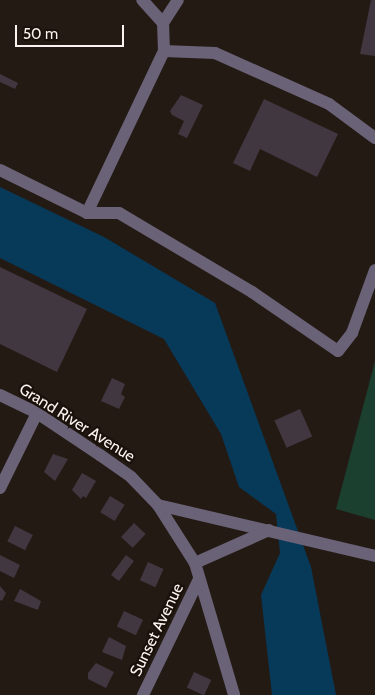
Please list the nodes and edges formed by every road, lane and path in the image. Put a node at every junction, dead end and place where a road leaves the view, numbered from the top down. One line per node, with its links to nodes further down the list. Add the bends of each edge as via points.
1 (142, 0): 3 (street)
2 (178, 0): 3 (street)
3 (163, 23): 4 (street)
4 (164, 51): 5 (street, via 215,53 329,104); 7 (street)
5 (375, 138)
6 (0, 170): 7 (street)
7 (87, 213): 8 (street, via 119,213 252,292 338,351 352,333)
8 (375, 270)
9 (0, 395): 10 (street, Grand River Avenue)
10 (37, 413): 11 (street); 12 (street, Grand River Avenue, via 131,477)
11 (0, 488)
12 (158, 505): 13 (street); 15 (street, Grand River Avenue)
13 (269, 530): 14 (street); 15 (street)
14 (375, 556)
15 (195, 563): 16 (street, Grand River Avenue)
16 (199, 579): 17 (street, Sunset Avenue); 18 (street, Grand River Avenue)
17 (143, 695)
18 (234, 695)

